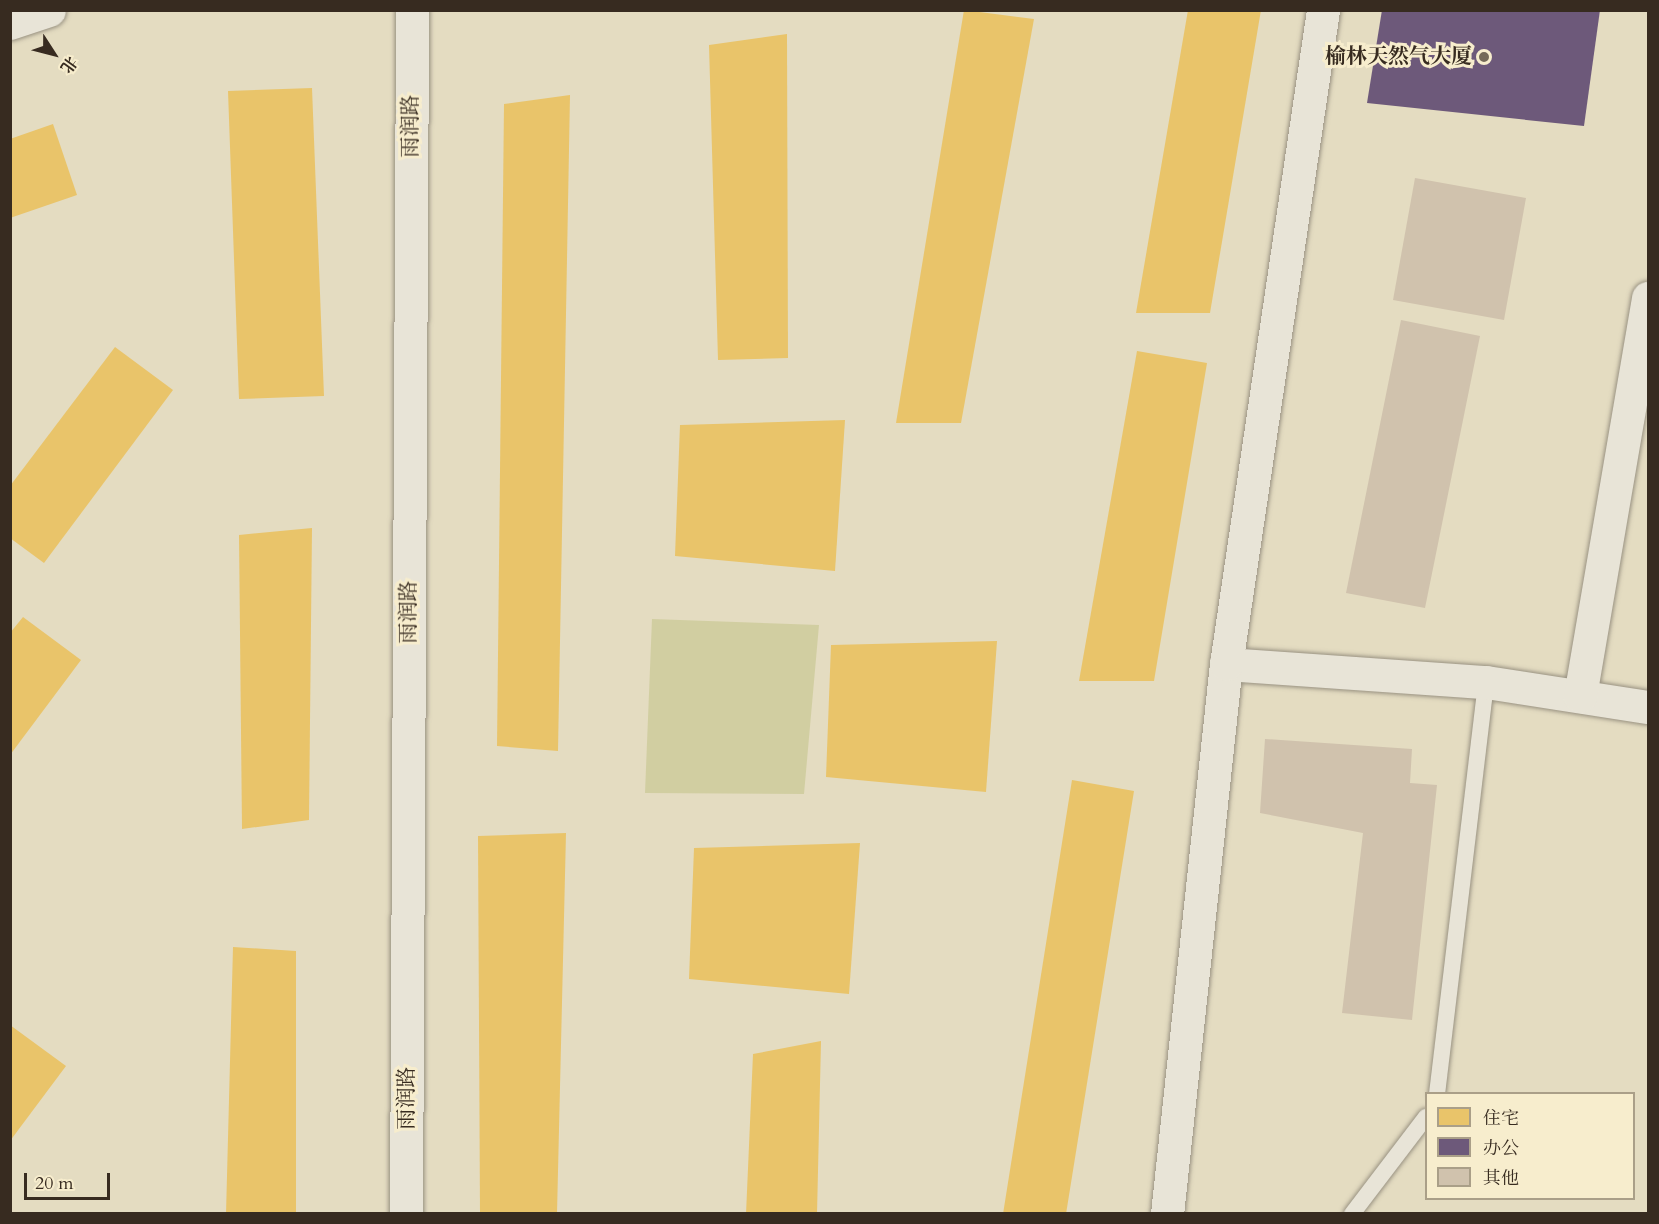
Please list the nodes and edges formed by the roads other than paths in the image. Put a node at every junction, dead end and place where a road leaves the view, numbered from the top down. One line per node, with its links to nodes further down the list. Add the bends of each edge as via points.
1 (49, 10): 4 (street)
2 (411, 10): 12 (street, 雨润路)
3 (1323, 10): 6 (street)
4 (10, 23)
5 (1648, 298): 8 (street)
6 (1226, 664): 7 (street); 13 (street)
7 (1486, 682): 8 (street); 10 (lane)
8 (1580, 696): 9 (street)
9 (1648, 707)
10 (1437, 1092)
11 (1425, 1118): 14 (lane)
12 (406, 1214)
13 (1167, 1214)
14 (1352, 1214)

